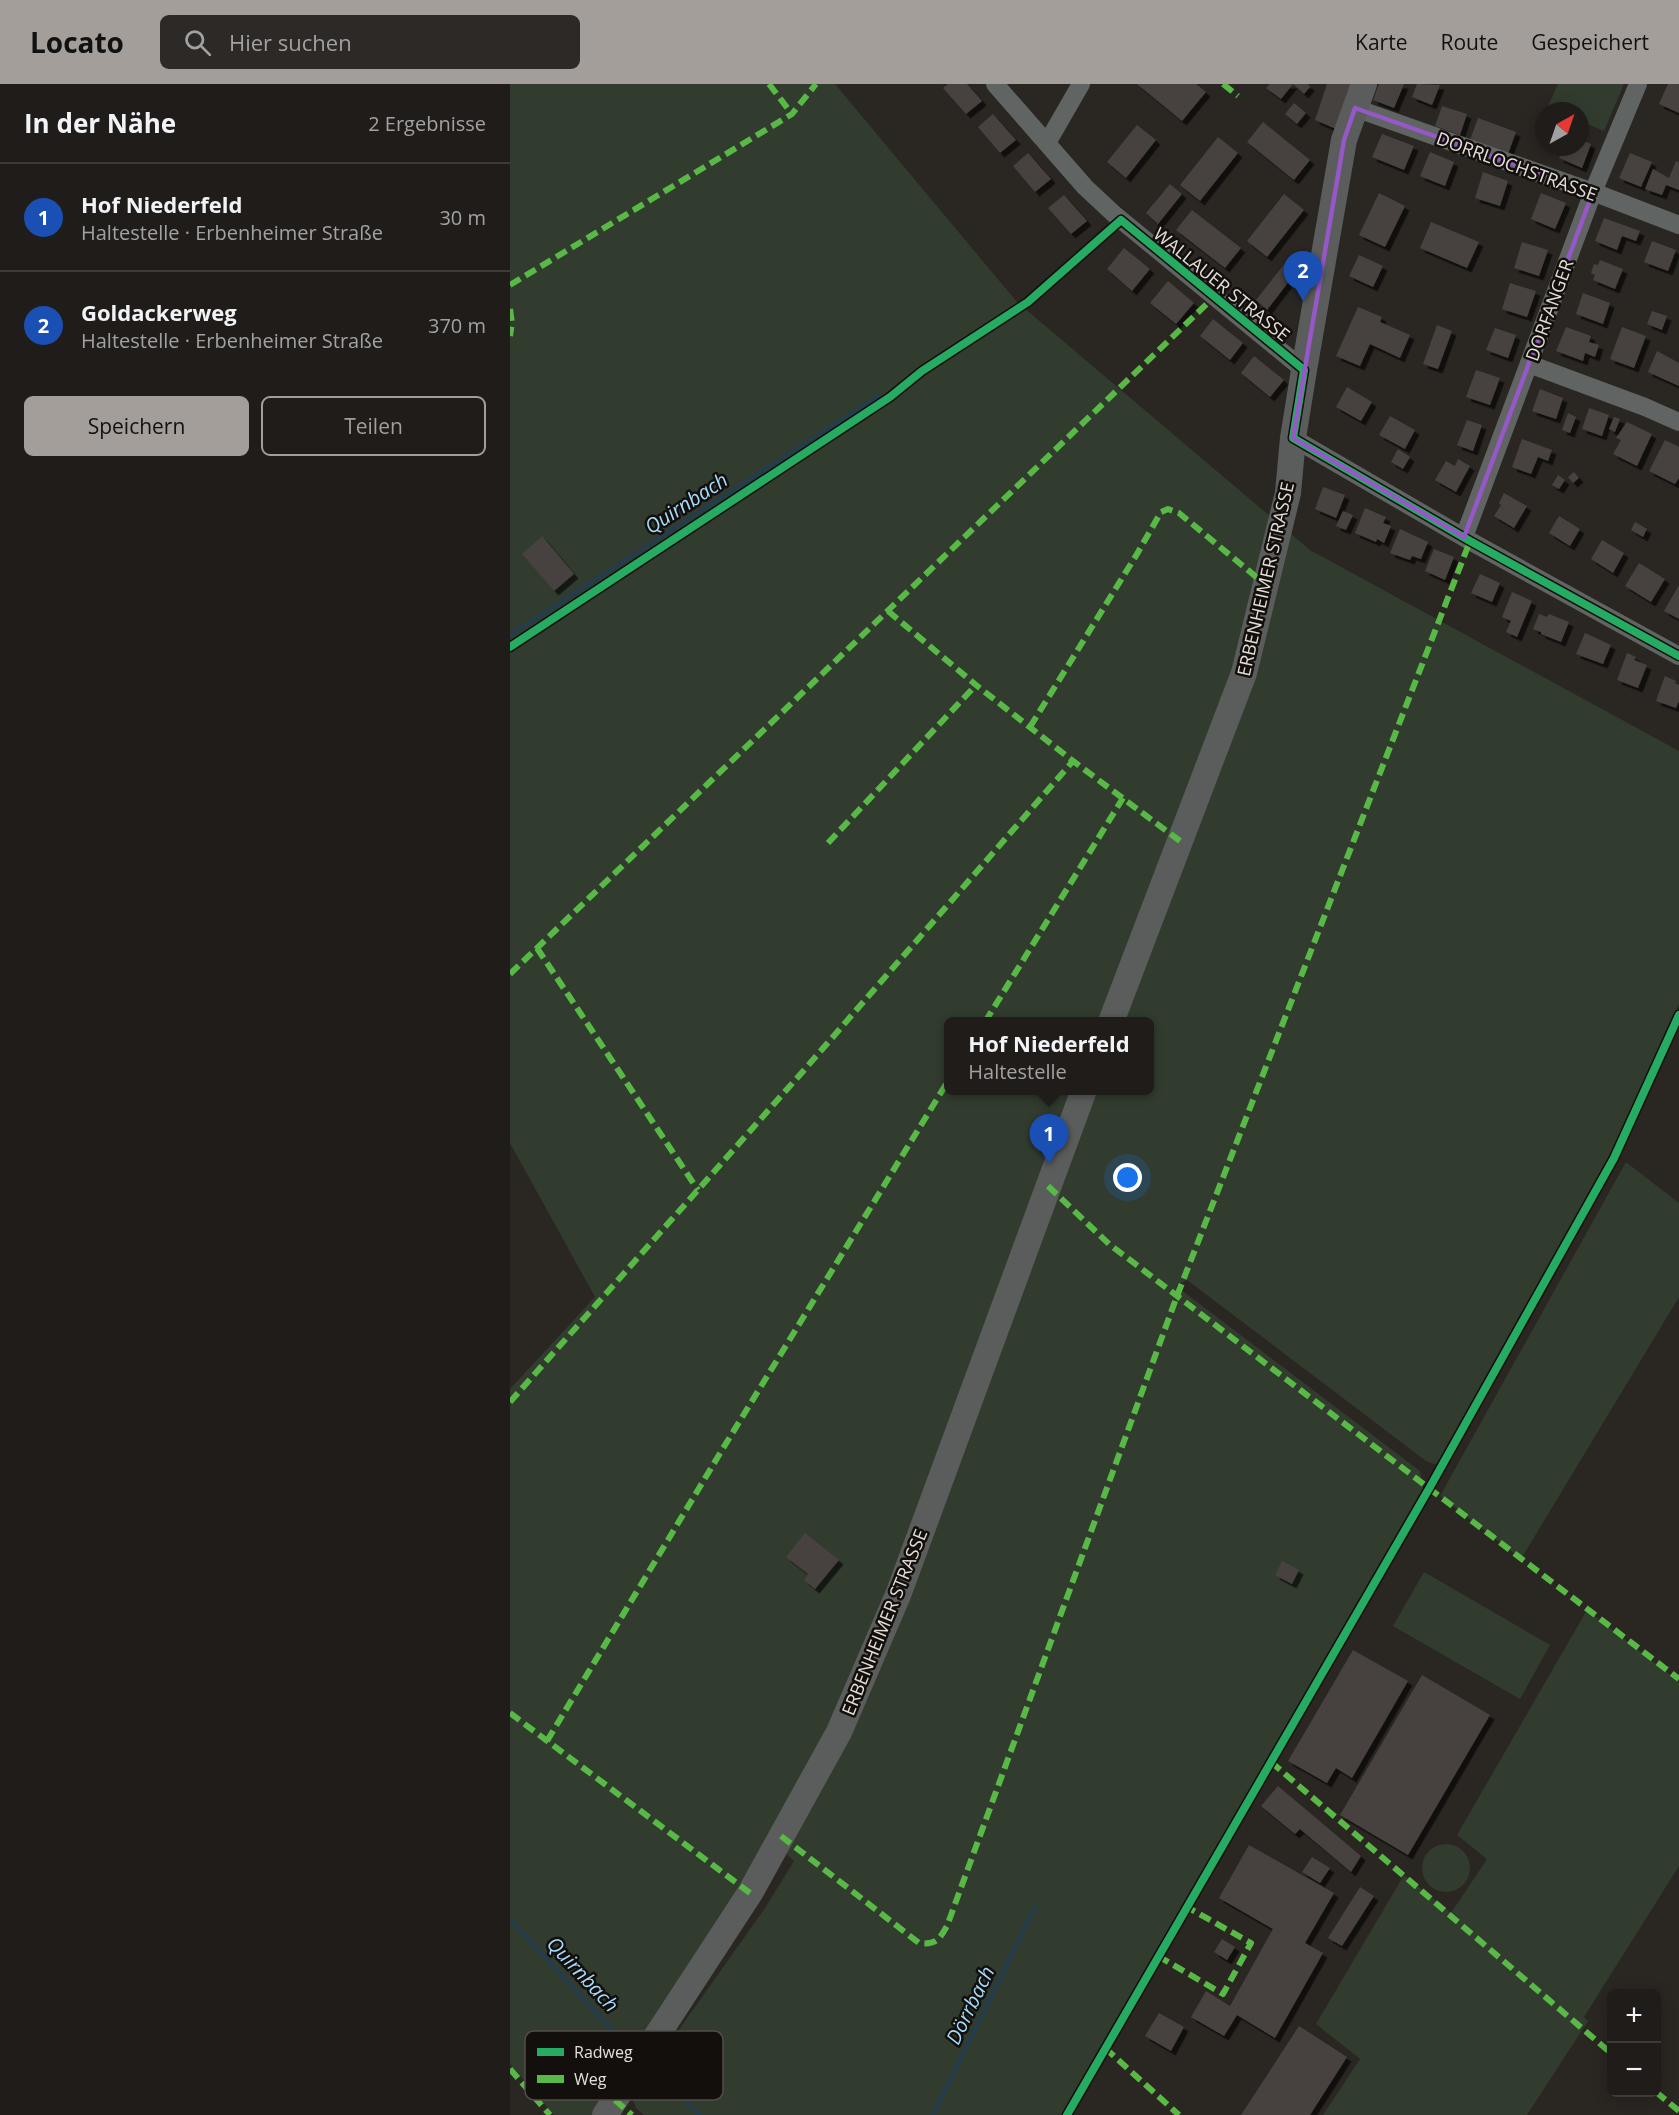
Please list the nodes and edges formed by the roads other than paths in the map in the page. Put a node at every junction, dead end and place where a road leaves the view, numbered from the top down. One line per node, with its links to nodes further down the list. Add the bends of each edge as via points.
1 (995, 84): 6 (street, WALLAUER STRASSE)
2 (1081, 84): 6 (street)
3 (1364, 84): 5 (street, ERBENHEIMER STRASSE)
4 (1638, 84): 7 (street, DORFANGER)
5 (1355, 108): 7 (street, DORRLOCHSTRASSE); 10 (street, ERBENHEIMER STRASSE, via 1344,140)
6 (1047, 143): 10 (street, WALLAUER STRASSE, via 1085,187 1121,220)
7 (1593, 192): 8 (street, DORRLOCHSTRASSE); 9 (street, DORFANGER)
8 (1679, 225)
9 (1529, 364): 11 (street); 13 (street, DORFANGER)
10 (1304, 370): 12 (street, ERBENHEIMER STRASSE)
11 (1679, 422)
12 (1293, 438): 13 (street); 15 (street, ERBENHEIMER STRASSE, via 1288,493 1244,673)
13 (1464, 537): 14 (street)
14 (1679, 656)
15 (1113, 1017)
16 (1082, 1095): 17 (street, ERBENHEIMER STRASSE, via 898,1595 838,1732 750,1893)
17 (660, 2031)
18 (615, 2100): 19 (street, ERBENHEIMER STRASSE)
19 (605, 2115)

